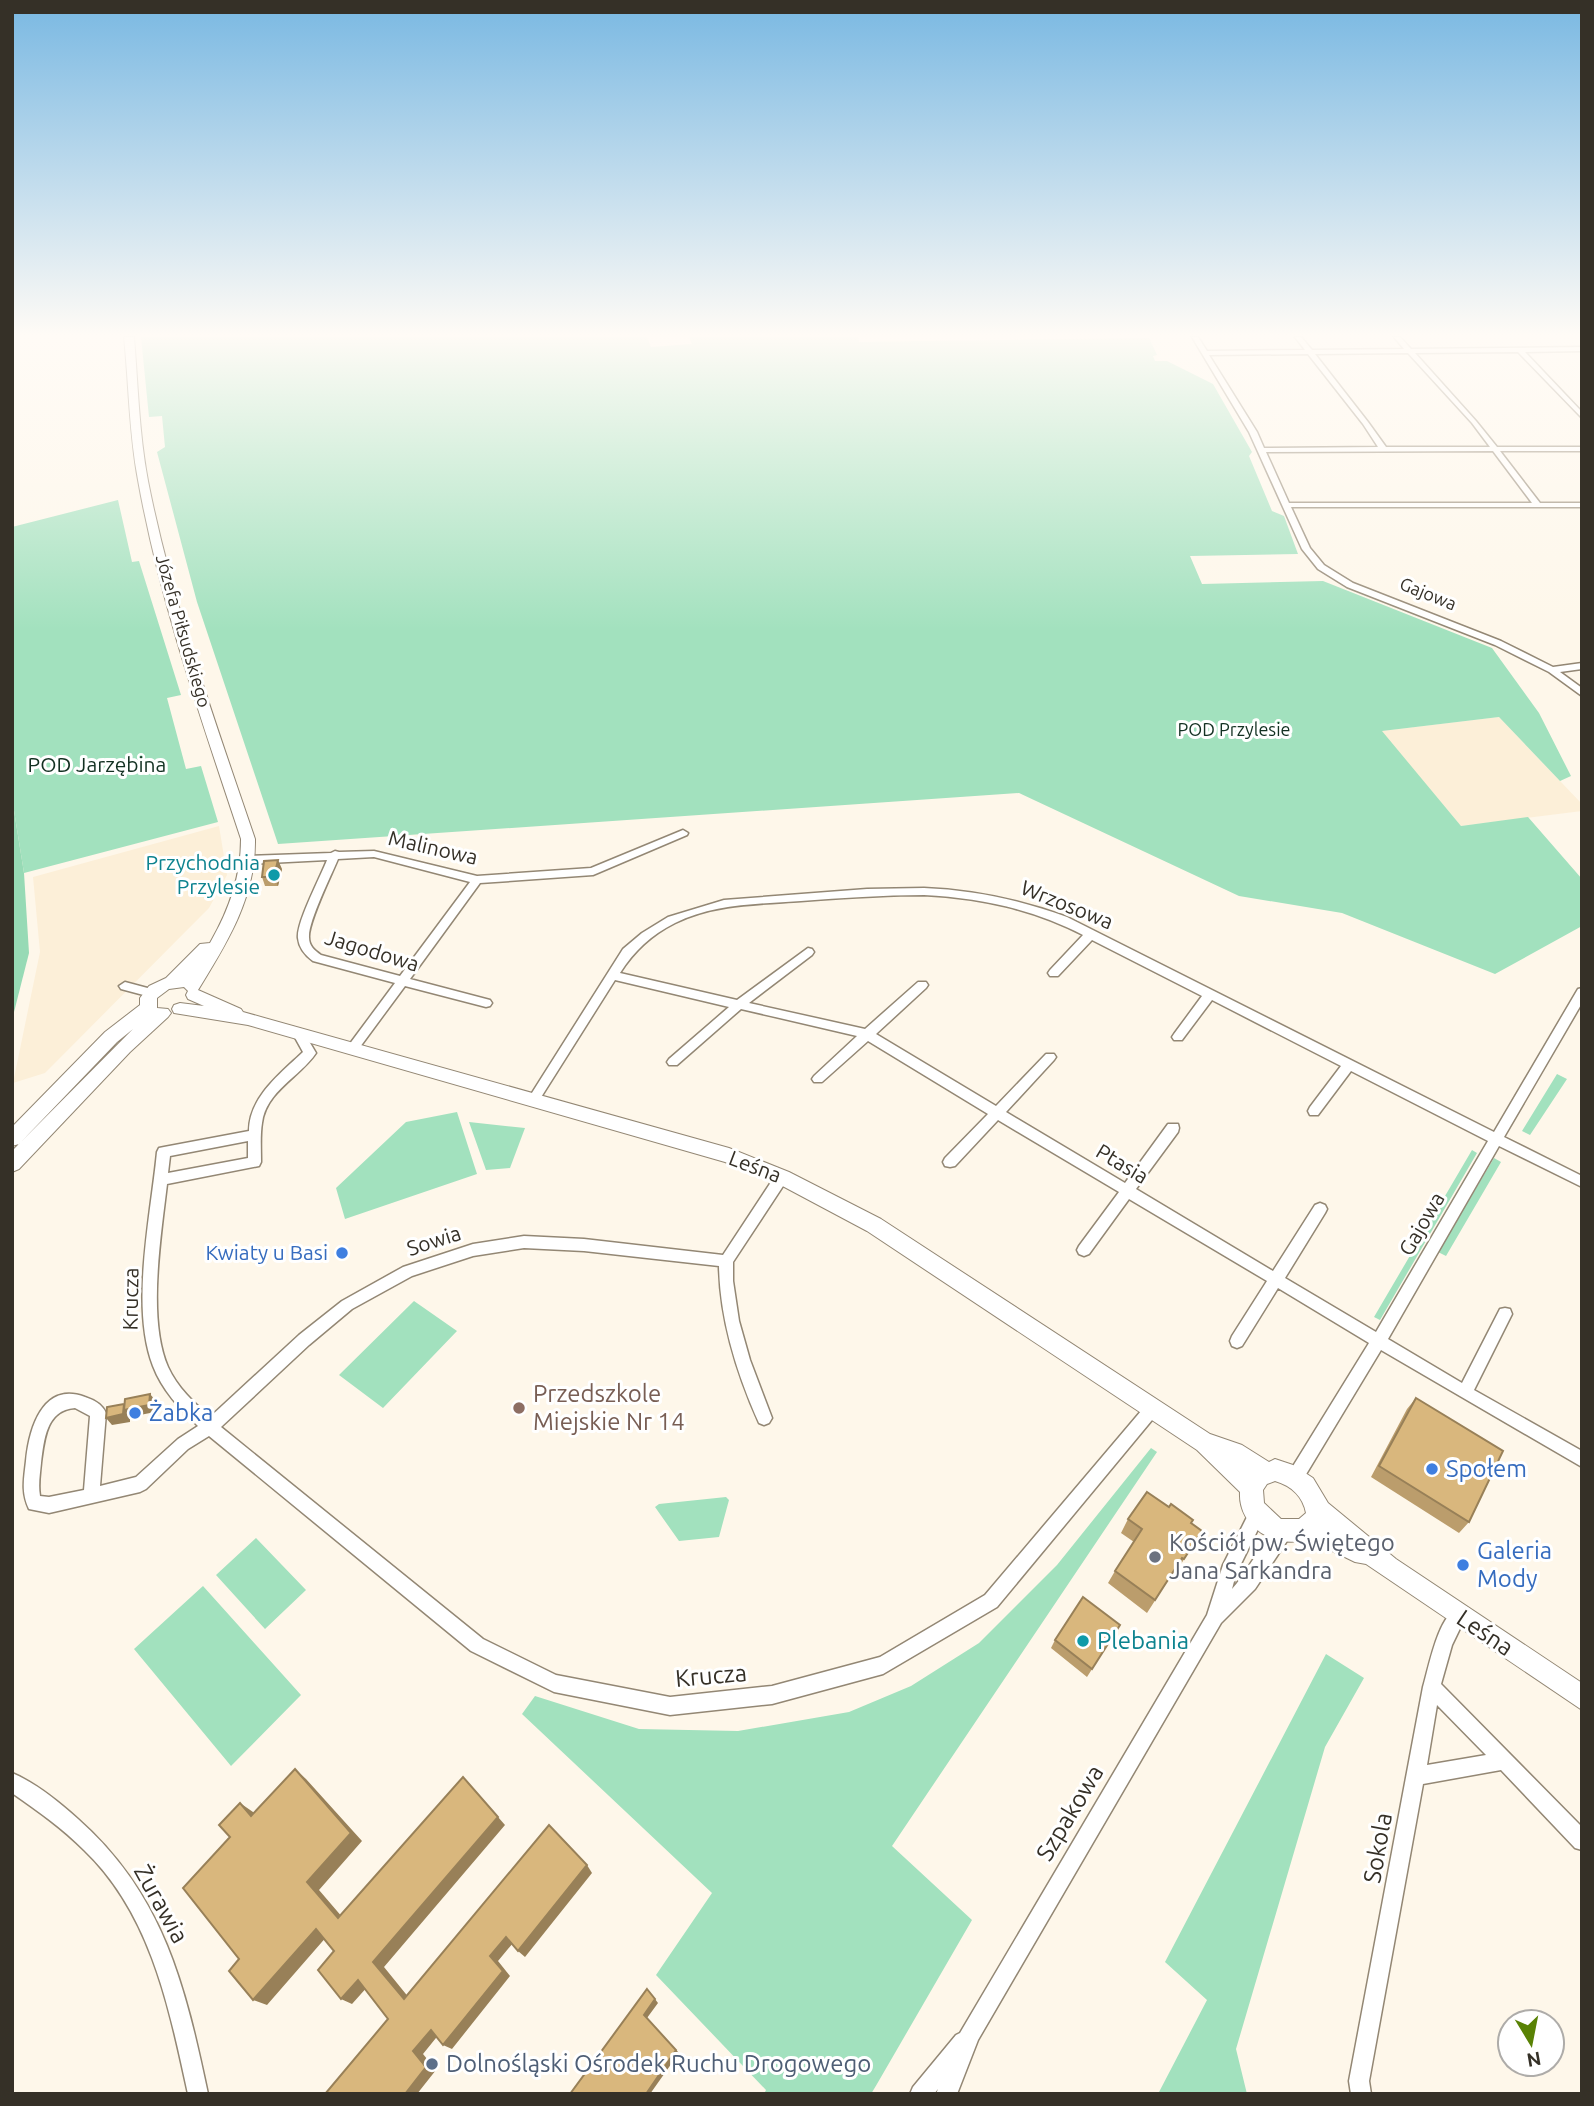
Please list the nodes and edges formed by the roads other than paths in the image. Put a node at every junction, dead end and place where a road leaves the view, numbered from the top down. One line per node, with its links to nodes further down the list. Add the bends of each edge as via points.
1 (137, 435): 17 (street, Józefa Piłsudskiego, via 146,495 170,594 248,839)
2 (1253, 435): 6 (street, Gajowa)
3 (1374, 435): 5 (street)
4 (1482, 435): 7 (street)
5 (1383, 449): 6 (street); 7 (street)
6 (1261, 450): 9 (street, Gajowa)
7 (1495, 450): 8 (street); 10 (street)
8 (1582, 450)
9 (1287, 505): 10 (street); 13 (street, Gajowa, via 1309,554 1329,573 1499,643)
10 (1538, 505): 11 (street)
11 (1582, 505)
12 (1582, 666): 13 (street)
13 (1552, 670): 14 (street, Gajowa)
14 (1582, 693)
15 (683, 833): 18 (street, Malinowa, via 593,871)
16 (335, 854): 17 (street, Malinowa); 18 (street, Malinowa, via 374,854); 24 (street, Jagodowa, via 304,929 302,938 308,952)
17 (250, 860): 19 (street, Józefa Piłsudskiego)
18 (477, 880): 24 (street)
19 (230, 917): 25 (street, Józefa Piłsudskiego, via 200,956); 28 (street, Józefa Piłsudskiego)
20 (1091, 934): 22 (street); 23 (street, Wrzosowa, via 1031,907 956,892 912,890 743,902 697,911 658,927 627,952); 30 (street, Wrzosowa)
21 (808, 952): 32 (street)
22 (1054, 973)
23 (611, 975): 32 (street, Ptasia); 44 (street, Wrzosowa)
24 (402, 981): 31 (street, Jagodowa); 39 (street)
25 (172, 982): 28 (street, Leśna, via 183,982); 33 (street, Józefa Piłsudskiego)
26 (922, 985): 37 (street)
27 (125, 986): 33 (street)
28 (193, 991): 34 (street, Józefa Piłsudskiego); 35 (street, Leśna)
29 (1582, 992): 50 (street, Gajowa)
30 (1210, 994): 38 (street); 42 (street, Wrzosowa)
31 (486, 1003)
32 (741, 1003): 37 (street, Ptasia); 41 (street)
33 (154, 1004): 34 (street); 49 (street, via 111,1037); 52 (street, via 124,1047)
34 (180, 1009): 35 (street, Leśna)
35 (248, 1019): 36 (street, Leśna)
36 (299, 1034): 39 (street, Leśna); 48 (street, via 310,1053 258,1108 253,1121)
37 (866, 1034): 43 (street); 46 (street, Ptasia)
38 (1178, 1037)
39 (353, 1048): 44 (street, Leśna)
40 (1050, 1057): 46 (street)
41 (673, 1062)
42 (1349, 1064): 45 (street); 50 (street, Wrzosowa)
43 (818, 1079)
44 (534, 1099): 53 (street, Leśna, via 729,1156)
45 (1314, 1111)
46 (997, 1112): 51 (street); 56 (street, Ptasia)
47 (1173, 1128): 56 (street)
48 (255, 1135): 54 (street, Krucza, via 164,1152); 54 (street, via 254,1162)
49 (12, 1139)
50 (1495, 1139): 55 (street, Wrzosowa); 62 (street, Gajowa)
51 (950, 1161)
52 (12, 1164)
53 (782, 1177): 59 (street); 65 (street, Leśna, via 874,1226)
54 (161, 1180): 67 (street, Krucza, via 150,1305 152,1335 161,1366 180,1399)
55 (1582, 1182)
56 (1127, 1192): 58 (street); 60 (street, Ptasia)
57 (1320, 1209): 60 (street)
58 (1084, 1250)
59 (726, 1261): 66 (street, via 725,1284 736,1342); 67 (street, Sowia, via 524,1242 473,1250 408,1271 346,1305)
60 (1276, 1280): 62 (street, Ptasia); 63 (street)
61 (1505, 1314): 64 (street)
62 (1378, 1340): 64 (street, Ptasia); 69 (street, Gajowa)
63 (1237, 1342)
64 (1465, 1393): 68 (street, Ptasia)
65 (1152, 1409): 67 (street, Krucza, via 991,1601 883,1665 772,1695 670,1706 554,1683 477,1645); 70 (street, Leśna)
66 (764, 1418)
67 (210, 1427): 71 (street, via 183,1444 140,1484)
68 (1582, 1460)
69 (1296, 1476): 70 (street, via 1275,1470); 73 (street, via 1311,1490)
70 (1258, 1480): 72 (street, via 1252,1506)
71 (90, 1496): 71 (street, via 49,1505 36,1503 30,1494 42,1421 57,1405 73,1400 88,1403 98,1413)
72 (1258, 1515): 73 (street, via 1275,1529); 75 (street, Szpakowa, via 1229,1571)
73 (1303, 1523): 74 (street, Leśna, via 1388,1567); 75 (street, Szpakowa, via 1278,1539 1248,1583)
74 (1458, 1616): 76 (street, Sokola, via 1444,1642); 77 (street, Leśna)
75 (1214, 1619): 82 (street, Szpakowa)
76 (1432, 1687): 78 (street); 79 (street, Sokola)
77 (1582, 1698)
78 (1503, 1761): 79 (street); 81 (street)
79 (1416, 1776): 86 (street, Sokola, via 1359,2081)
80 (12, 1782): 83 (street, Żurawia, via 47,1803 91,1840 128,1886 172,1977)
81 (1582, 1841)
82 (970, 2034): 84 (street, Szpakowa); 85 (street, Szpakowa)
83 (198, 2094)
84 (920, 2094)
85 (946, 2094)
86 (1361, 2094)

